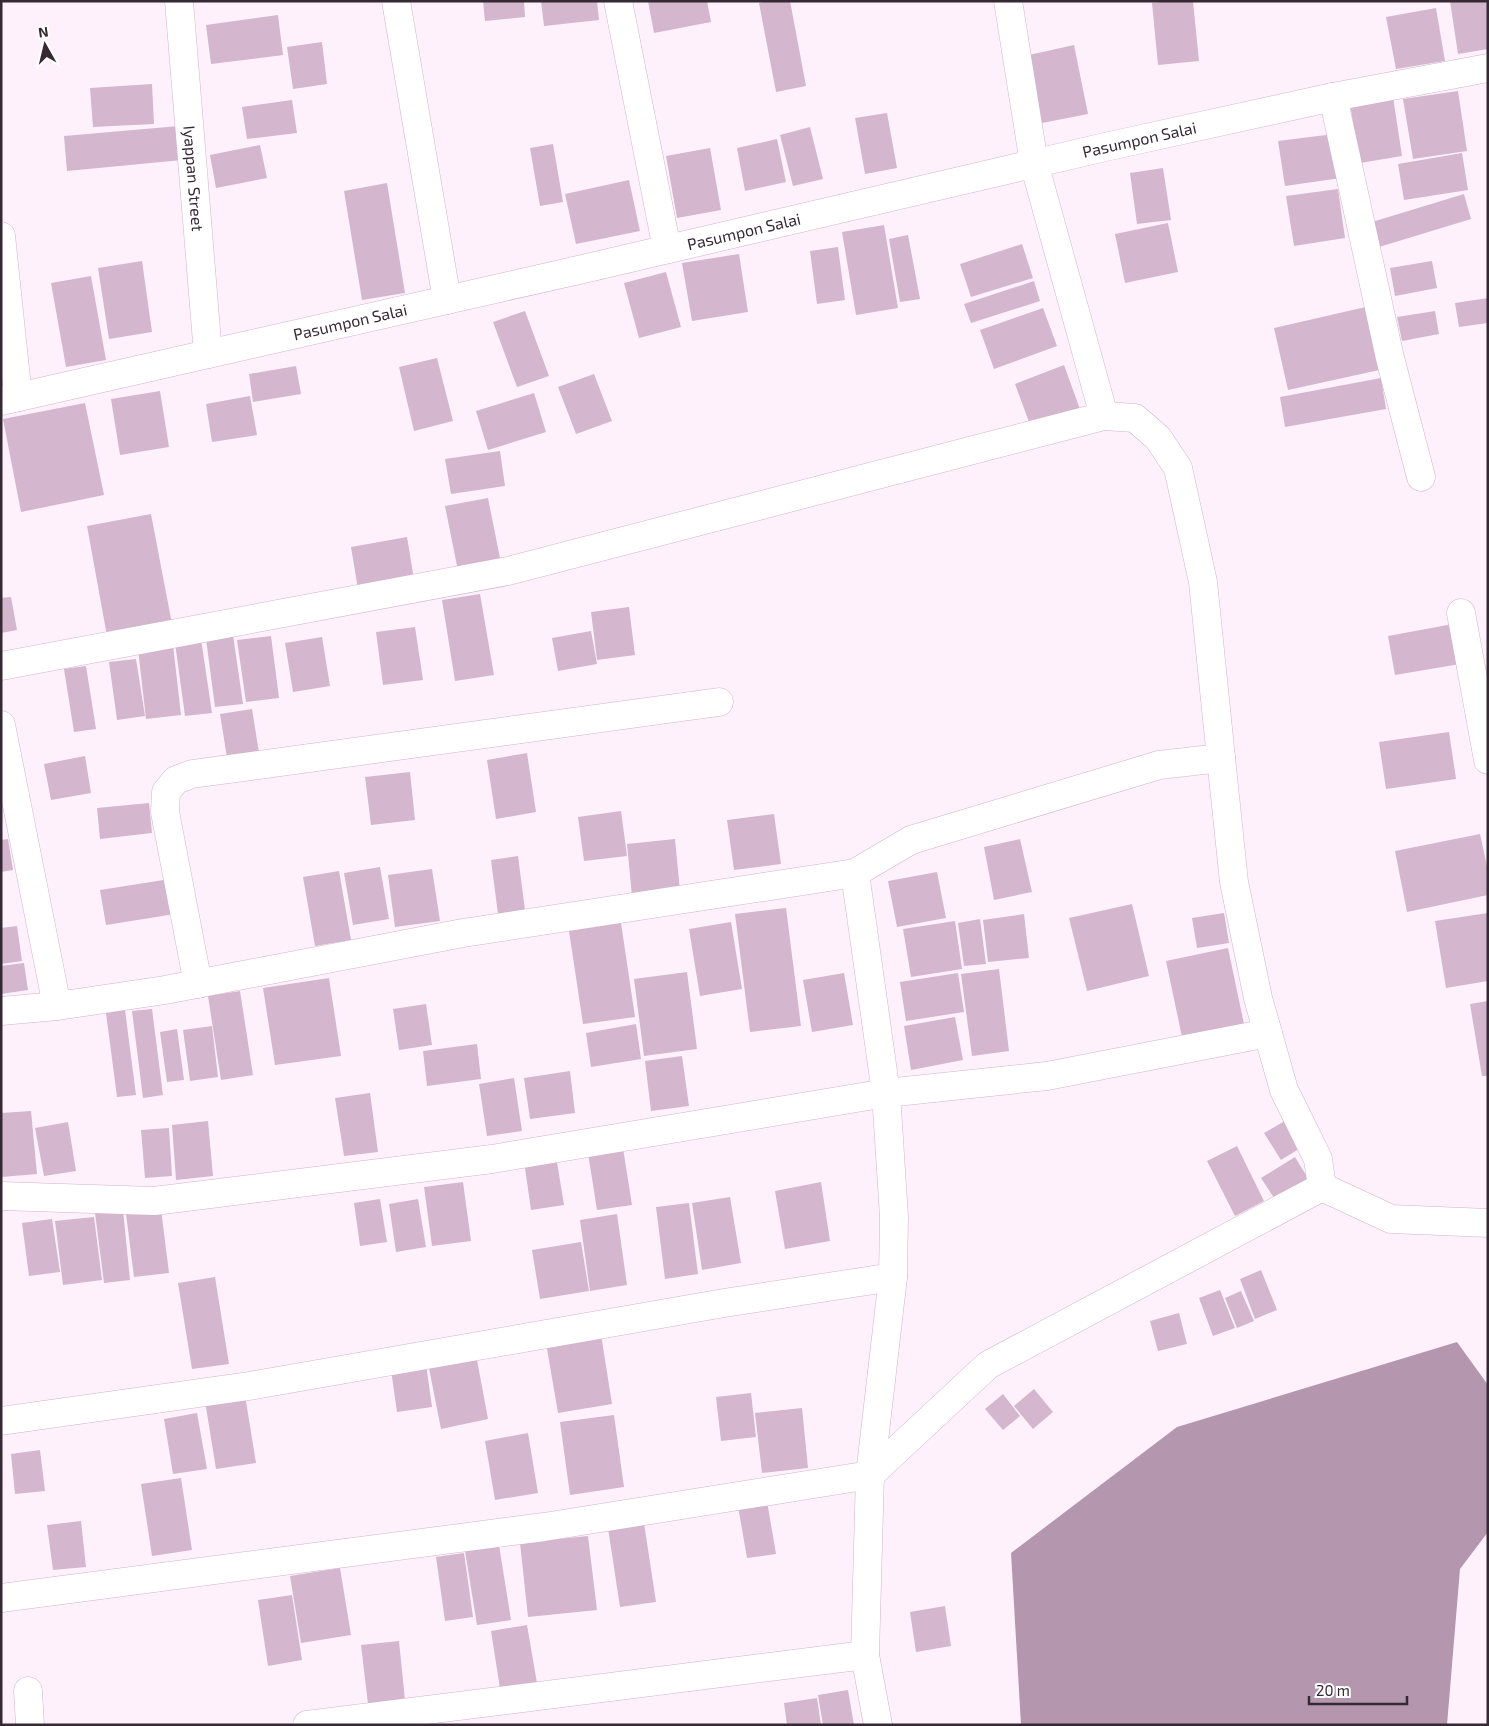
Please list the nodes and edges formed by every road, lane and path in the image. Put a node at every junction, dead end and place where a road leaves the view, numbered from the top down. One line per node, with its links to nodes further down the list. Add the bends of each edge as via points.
1 (179, 1): 11 (street, Iyappan Street)
2 (396, 1): 10 (street)
3 (618, 1): 9 (street)
4 (1008, 1): 7 (street)
5 (1488, 68): 6 (street, Pasumpon Salai)
6 (1333, 97): 7 (street, Pasumpon Salai); 14 (street, via 1390,358)
7 (1034, 163): 9 (street, Pasumpon Salai); 13 (street)
8 (1, 236): 12 (street)
9 (668, 249): 10 (street, Pasumpon Salai)
10 (447, 300): 11 (street, Pasumpon Salai)
11 (208, 354): 12 (street, Pasumpon Salai)
12 (10, 399)
13 (1104, 416): 16 (street, via 508,571); 19 (street, via 1135,418 1158,438 1178,468 1203,582)
14 (1421, 478)
15 (1461, 613): 20 (street)
16 (1, 666)
17 (719, 702): 22 (street, via 192,774 176,780 166,792 165,812)
18 (1, 725): 23 (street)
19 (1221, 758): 21 (street, via 1159,765 911,840); 25 (street, via 1234,882)
20 (1488, 760)
21 (855, 873): 22 (street, via 463,933); 26 (street)
22 (198, 984): 23 (street)
23 (57, 1006): 24 (street)
24 (1, 1011)
25 (1268, 1033): 26 (street, via 1047,1076); 27 (street, via 1284,1090 1318,1160)
26 (886, 1093): 28 (street, via 492,1159 164,1199); 30 (street, via 894,1217)
27 (1322, 1187): 29 (street, via 1391,1219); 32 (street, via 988,1365)
28 (1, 1196)
29 (1488, 1223)
30 (892, 1277): 31 (street, via 249,1386); 32 (street)
31 (1, 1420)
32 (870, 1475): 33 (street, via 544,1528); 34 (street)
33 (1, 1598)
34 (865, 1656): 37 (street); 38 (street)
35 (28, 1691): 36 (street)
36 (30, 1725)
37 (307, 1725)
38 (878, 1725)

